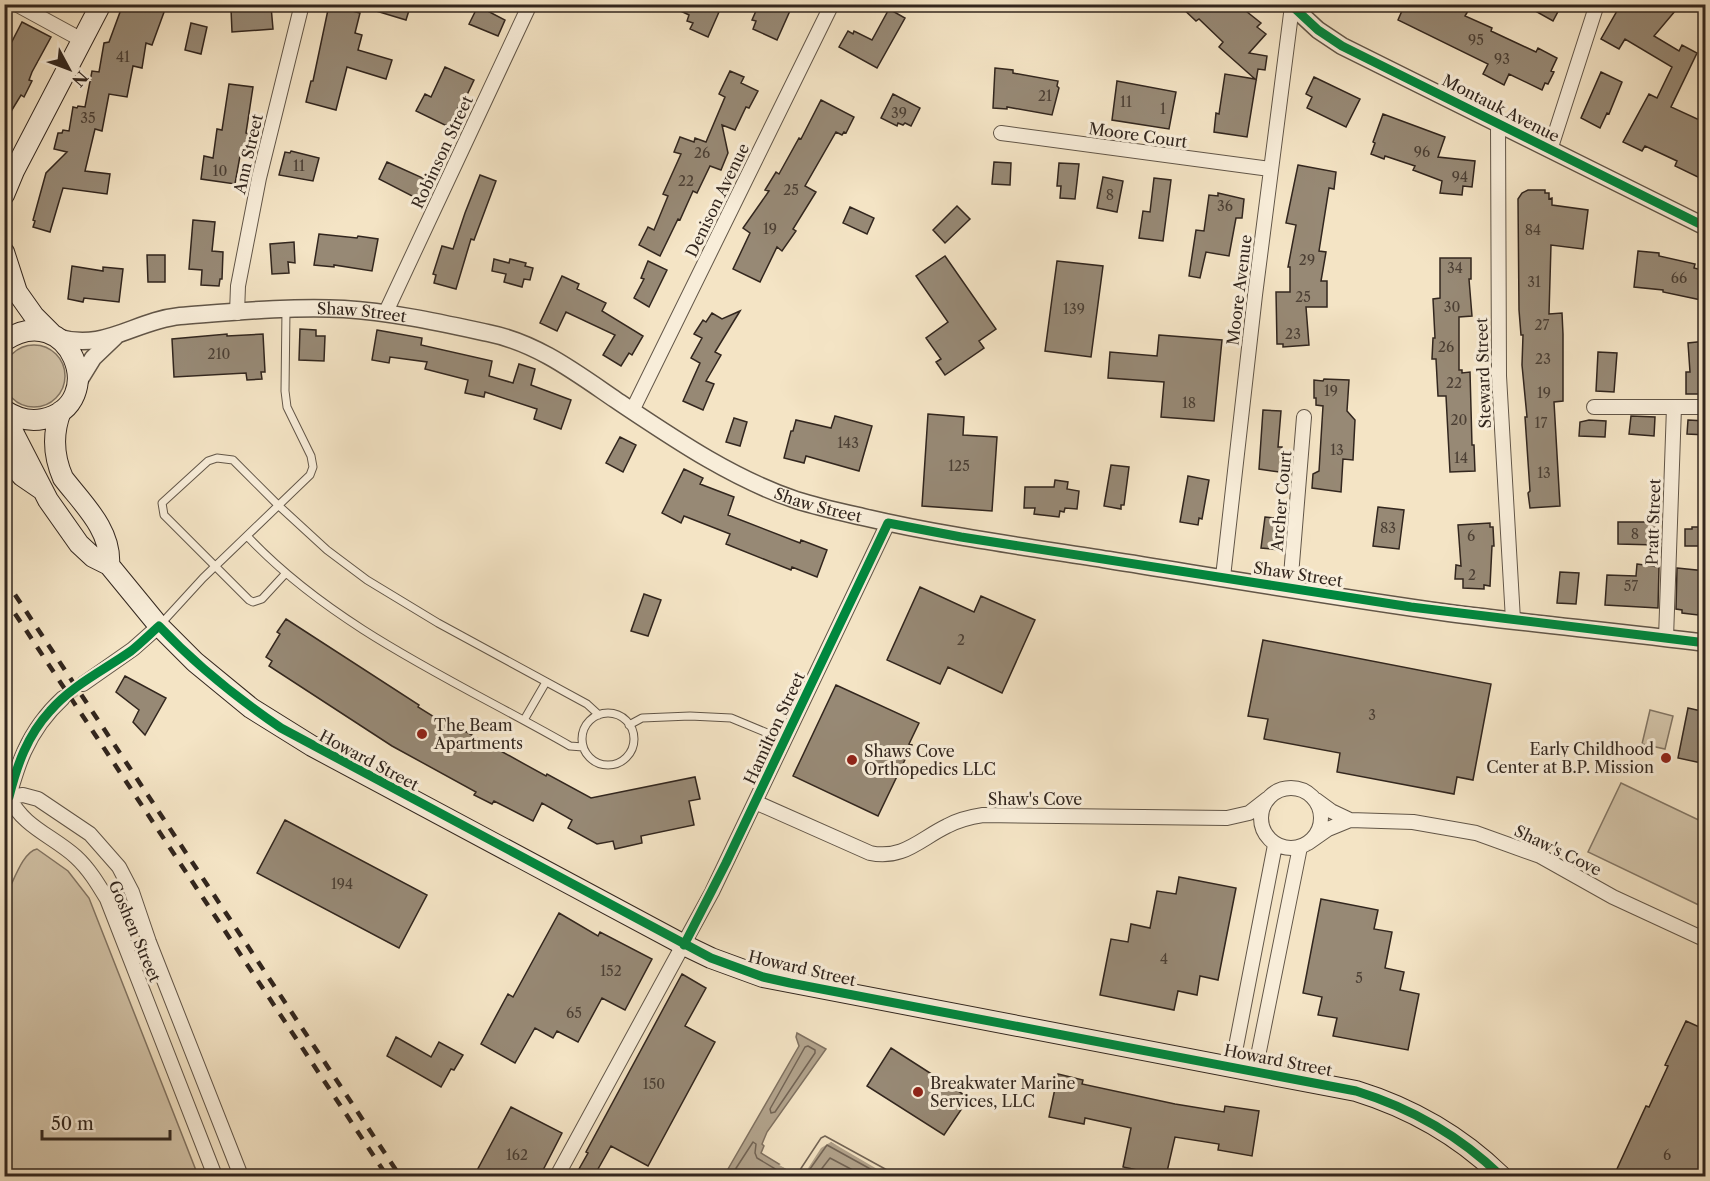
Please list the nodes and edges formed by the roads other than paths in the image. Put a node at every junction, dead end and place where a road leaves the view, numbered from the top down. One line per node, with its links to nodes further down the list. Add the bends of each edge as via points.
1 (16, 4): 8 (street)
2 (101, 4): 8 (main road)
3 (302, 4): 18 (street, Ann Street, via 259,178 238,286)
4 (530, 4): 19 (street, Robinson Street)
5 (832, 4): 28 (street, Denison Avenue)
6 (1597, 4): 11 (street)
7 (1291, 5): 9 (street, Montauk Avenue, via 1342,46); 12 (street, Moore Avenue)
8 (82, 40): 13 (main road)
9 (1498, 124): 11 (street, Montauk Avenue); 41 (street, Steward Street, via 1499,376)
10 (1001, 133): 12 (street, Moore Court)
11 (1550, 150): 14 (street, Montauk Avenue)
12 (1270, 170): 39 (street, Moore Avenue)
13 (4, 195)
14 (1706, 227)
15 (4, 252): 16 (main road)
16 (17, 292): 20 (main road); 22 (main road, via 14,318)
17 (286, 310): 18 (street, Shaw Street); 19 (street, Shaw Street, via 339,309); 33 (lane, via 287,407 313,467)
18 (237, 313): 21 (street, Shaw Street, via 159,319)
19 (385, 314): 28 (street, Shaw Street, via 523,342 556,359)
20 (54, 335): 21 (street, Shaw Street, via 86,342); 22 (main road, via 25,331); 23 (main road, via 72,352)
21 (116, 336): 23 (street, Shaw Street, via 93,358)
22 (5, 340)
23 (77, 384): 27 (main road)
24 (1594, 407): 25 (street)
25 (1674, 407): 26 (street); 43 (street, Pratt Street)
26 (1706, 407)
27 (61, 411): 29 (main road, via 42,420 20,419); 36 (main road, via 54,445 58,467 106,536)
28 (632, 411): 34 (street, Shaw Street, via 718,465 771,490 798,501)
29 (7, 412): 32 (main road, Howard Street, via 12,430)
30 (1304, 417): 40 (street, Archer Court)
31 (4, 454): 32 (main road, via 22,476)
32 (44, 491): 36 (main road, Howard Street, via 79,544)
33 (279, 506): 35 (lane); 37 (lane, via 233,460 225,458 208,461 166,498 162,503 164,515); 45 (lane, via 367,580)
34 (888, 522): 39 (street, Shaw Street); 51 (street, Hamilton Street)
35 (248, 537): 37 (lane); 38 (lane)
36 (109, 565): 42 (main road, Howard Street)
37 (215, 567): 38 (lane, via 253,602 262,599); 42 (lane)
38 (286, 573): 49 (lane, via 343,616)
39 (1223, 578): 40 (street, Shaw Street)
40 (1290, 588): 41 (street, Shaw Street)
41 (1513, 620): 43 (street, Shaw Street)
42 (159, 626): 46 (street); 64 (main road, Howard Street, via 223,686 281,728)
43 (1666, 638): 44 (street, Shaw Street)
44 (1706, 643)
45 (546, 682): 48 (lane, via 587,704); 49 (lane)
46 (83, 684)
47 (63, 698): 53 (street, via 26,745)
48 (599, 716): 50 (lane, via 611,713); 52 (lane, via 584,730)
49 (524, 720): 52 (lane, via 570,746)
50 (629, 724): 51 (lane, via 642,718 731,718); 52 (lane, via 633,745 630,753 617,763 593,760)
51 (784, 740): 56 (street, Hamilton Street)
52 (583, 747)
53 (7, 796): 57 (street); 67 (street, Goshen Street, via 21,817 76,858 98,884); 68 (street, Goshen Street, via 38,799 90,834 119,867)
54 (1313, 797): 55 (street, via 1290,788); 59 (street, Shaw's Cove); 62 (street, via 1321,822 1319,830)
55 (1267, 799): 58 (street, Shaw's Cove, via 1249,813); 60 (street, via 1261,815)
56 (755, 802): 58 (street, Shaw's Cove, via 880,855 899,853 947,825 983,815); 64 (street, Hamilton Street)
57 (4, 815)
58 (1227, 818): 60 (street, Shaw's Cove)
59 (1350, 820): 62 (street, Shaw's Cove); 63 (street, Shaw's Cove, via 1445,826 1509,843)
60 (1264, 832): 61 (street)
61 (1275, 844): 62 (street, via 1283,848); 65 (street)
62 (1304, 845): 66 (street)
63 (1706, 940)
64 (684, 945): 65 (main road, Howard Street, via 763,977); 69 (street, Hamilton Street)
65 (1232, 1067): 66 (main road, Howard Street)
66 (1255, 1071): 70 (main road, Howard Street, via 1356,1091 1401,1107 1463,1143)
67 (215, 1176)
68 (241, 1176)
69 (557, 1176)
70 (1501, 1176)

